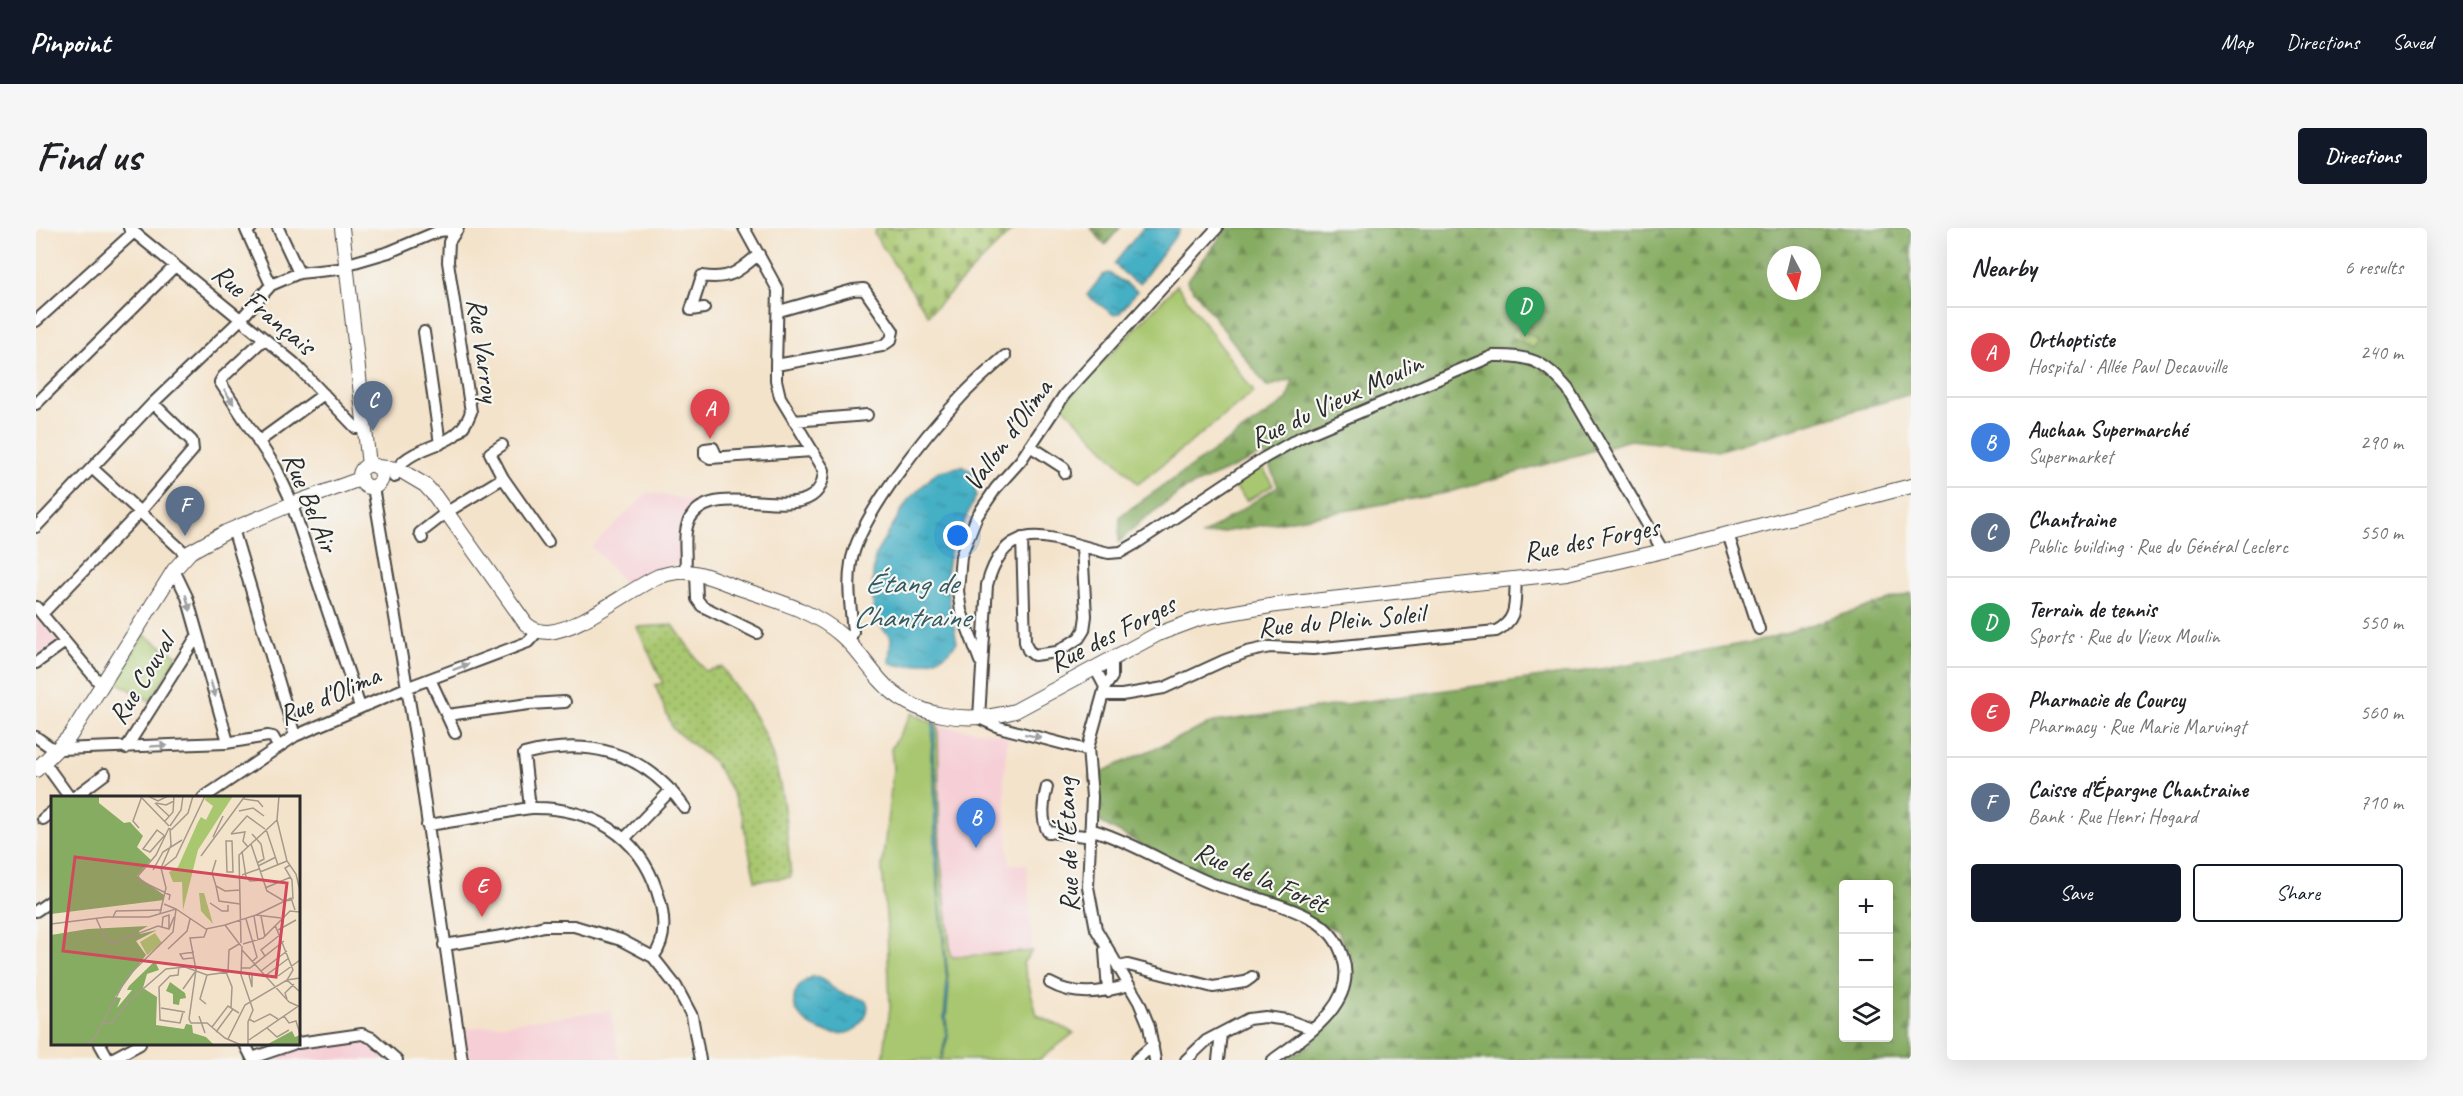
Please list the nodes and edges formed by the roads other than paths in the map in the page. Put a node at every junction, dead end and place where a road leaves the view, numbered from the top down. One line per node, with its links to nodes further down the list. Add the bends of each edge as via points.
1 (278, 228): 11 (street)
2 (342, 228): 10 (main road)
3 (744, 228): 8 (street)
4 (1217, 228): 30 (street, Vallon d'Olima, via 1065,394)
5 (247, 229): 12 (street)
6 (458, 229): 10 (street, via 439,231); 28 (street, Rue Varroy, via 449,242 448,262 471,412 464,428)
7 (132, 230): 9 (street, Rue Français); 16 (street)
8 (759, 254): 13 (street, via 730,276 702,276 691,310); 14 (street, via 778,290)
9 (175, 266): 15 (street, Rue Français); 22 (street)
10 (348, 266): 11 (street); 26 (main road)
11 (299, 273): 12 (street)
12 (271, 285): 15 (street)
13 (704, 308)
14 (779, 311): 20 (street); 20 (street, via 864,289 893,331 891,340 882,346)
15 (241, 319): 18 (street, Rue Français); 23 (street)
16 (36, 321)
17 (424, 332): 28 (street)
18 (264, 339): 21 (street, Rue Français); 27 (street, Rue Bel Air, one-way to 27, via 220,382)
19 (1005, 356): 59 (street, via 961,396 927,438 883,495 857,539 850,565 853,632)
20 (776, 365): 25 (street, via 780,397)
21 (324, 394): 26 (street, Rue Français, via 356,428); 27 (street)
22 (36, 404)
23 (153, 404): 33 (street); 39 (street, via 192,441 193,450)
24 (867, 415): 25 (street)
25 (794, 421): 31 (street)
26 (364, 428): 35 (main road)
27 (258, 442): 38 (street, Rue Bel Air, via 276,468)
28 (440, 444): 35 (street, Rue Varroy)
29 (502, 445): 36 (street, via 490,453)
30 (1030, 446): 34 (street, via 1064,468); 62 (street, Vallon d'Olima, via 977,516 961,556 961,611)
31 (812, 451): 32 (street); 51 (street, via 824,470 820,490 814,496 801,501 722,501 705,505 692,515 686,527)
32 (717, 457)
33 (92, 468): 39 (street); 41 (street)
34 (1065, 473)
35 (386, 474): 38 (main road, via 365,485 360,479); 40 (main road, via 424,485); 66 (street)
36 (503, 478): 40 (street); 46 (street)
37 (1911, 486): 43 (main road, Rue des Forges)
38 (292, 504): 42 (main road); 69 (street, Rue Bel Air)
39 (140, 512): 49 (street); 53 (street)
40 (447, 512): 44 (street, via 420,533); 55 (main road, via 526,624)
41 (36, 527)
42 (233, 529): 49 (main road); 73 (street)
43 (1728, 534): 48 (main road, Rue des Forges); 54 (street)
44 (422, 538)
45 (1022, 538): 47 (street, Rue du Vieux Moulin, via 1040,536); 47 (street, via 1025,642 1034,655 1057,652 1079,638 1084,630); 62 (street, via 1004,548 992,567 987,585)
46 (548, 542)
47 (1082, 547): 48 (street, Rue du Vieux Moulin, via 1120,552 1301,437 1461,368 1493,356 1512,356 1551,369 1568,389)
48 (1663, 551): 52 (main road, Rue des Forges, via 1567,573)
49 (187, 555): 50 (main road)
50 (174, 570): 57 (street, one-way to 57, via 187,597); 65 (main road)
51 (690, 573): 55 (main road, via 659,576 568,627); 56 (street, via 702,606); 59 (main road, Rue des Forges, via 801,611)
52 (1516, 580): 60 (main road, Rue des Forges, via 1276,604 1218,614 1181,624); 67 (street, Rue du Plein Soleil, via 1514,615 1508,625 1496,631 1313,649 1270,647 1223,661 1164,688 1122,695)
53 (39, 610): 58 (street)
54 (1759, 629)
55 (538, 631): 64 (street, Rue d'Olima, one-way to 55, via 528,642)
56 (757, 633)
57 (197, 636): 75 (street, one-way to 75); 77 (street, Rue Couval)
58 (65, 642): 61 (street); 65 (street)
59 (849, 642): 71 (main road, Rue des Forges, via 881,682 910,704 947,716)
60 (1113, 658): 63 (main road, Rue des Forges); 67 (street, Rue de l'Étang, via 1112,677)
61 (36, 663)
62 (982, 667): 71 (street, Vallon d'Olima)
63 (1095, 668): 67 (street); 71 (main road, Rue des Forges, via 1015,711)
64 (430, 679): 66 (street, Rue d'Olima); 70 (street)
65 (102, 686): 79 (main road)
66 (406, 688): 69 (street, Rue d'Olima); 91 (street)
67 (1104, 691): 78 (street, Rue de l'Étang)
68 (565, 702): 70 (street)
69 (360, 707): 73 (street, Rue d'Olima)
70 (447, 715): 72 (street)
71 (979, 718): 78 (street, one-way to 78, via 999,727)
72 (455, 733)
73 (295, 736): 76 (street, Rue d'Olima)
74 (36, 737): 79 (street)
75 (228, 742): 76 (street, Rue d'Olima, via 268,736); 77 (street, Rue d'Olima, one-way to 75)
76 (278, 746): 86 (street)
77 (126, 748): 79 (street, Rue d'Olima)
78 (1088, 748): 92 (street, Rue de l'Étang)
79 (57, 750): 80 (main road)
80 (40, 766): 84 (street)
81 (105, 774): 85 (street)
82 (1047, 787): 92 (street, Rue de la Forêt, via 1044,825 1048,832 1085,836)
83 (671, 790): 87 (street, via 653,773 627,758 603,749 574,746 524,754); 88 (street); 93 (street)
84 (69, 796)
85 (74, 796)
86 (206, 796)
87 (530, 808): 91 (street); 93 (street, via 581,813)
88 (685, 808)
89 (51, 813): 90 (street)
90 (43, 819)
91 (427, 825): 97 (street)
92 (1092, 833): 98 (street, Rue de l'Étang, via 1088,887 1096,929); 105 (street, Rue de la Forêt, via 1118,838 1212,883 1315,921 1331,933 1345,963 1342,995)
93 (625, 838): 99 (street, via 653,880 661,903 660,949)
94 (36, 900): 95 (street)
95 (51, 902): 96 (street)
96 (36, 911)
97 (444, 945): 99 (street, via 544,926 574,926 605,933); 116 (street)
98 (1105, 947): 100 (street, Rue de l'Étang); 104 (street)
99 (653, 957): 117 (street, via 676,986 692,1016)
100 (1118, 968): 101 (street, via 1128,965 1213,987 1245,982); 103 (street, Rue de l'Étang)
101 (1252, 977)
102 (1050, 983): 104 (street, via 1081,993)
103 (1129, 985): 104 (street); 112 (street, Rue de l'Étang, via 1149,1026)
104 (1108, 991)
105 (1312, 1029): 106 (street, via 1265,1017 1248,1019); 122 (street, Rue de la Forêt)
106 (1221, 1034): 120 (street, via 1206,1041); 121 (street)
107 (300, 1043): 115 (street, via 362,1034)
108 (101, 1045): 114 (street)
109 (138, 1045): 114 (street)
110 (246, 1045): 113 (street)
111 (290, 1045): 113 (street)
112 (1153, 1045): 118 (street); 119 (street, Rue de l'Étang)
113 (253, 1059)
114 (110, 1060)
115 (397, 1060)
116 (462, 1060)
117 (700, 1060)
118 (1136, 1060)
119 (1155, 1060)
120 (1186, 1060)
121 (1218, 1060)
122 (1273, 1060)

